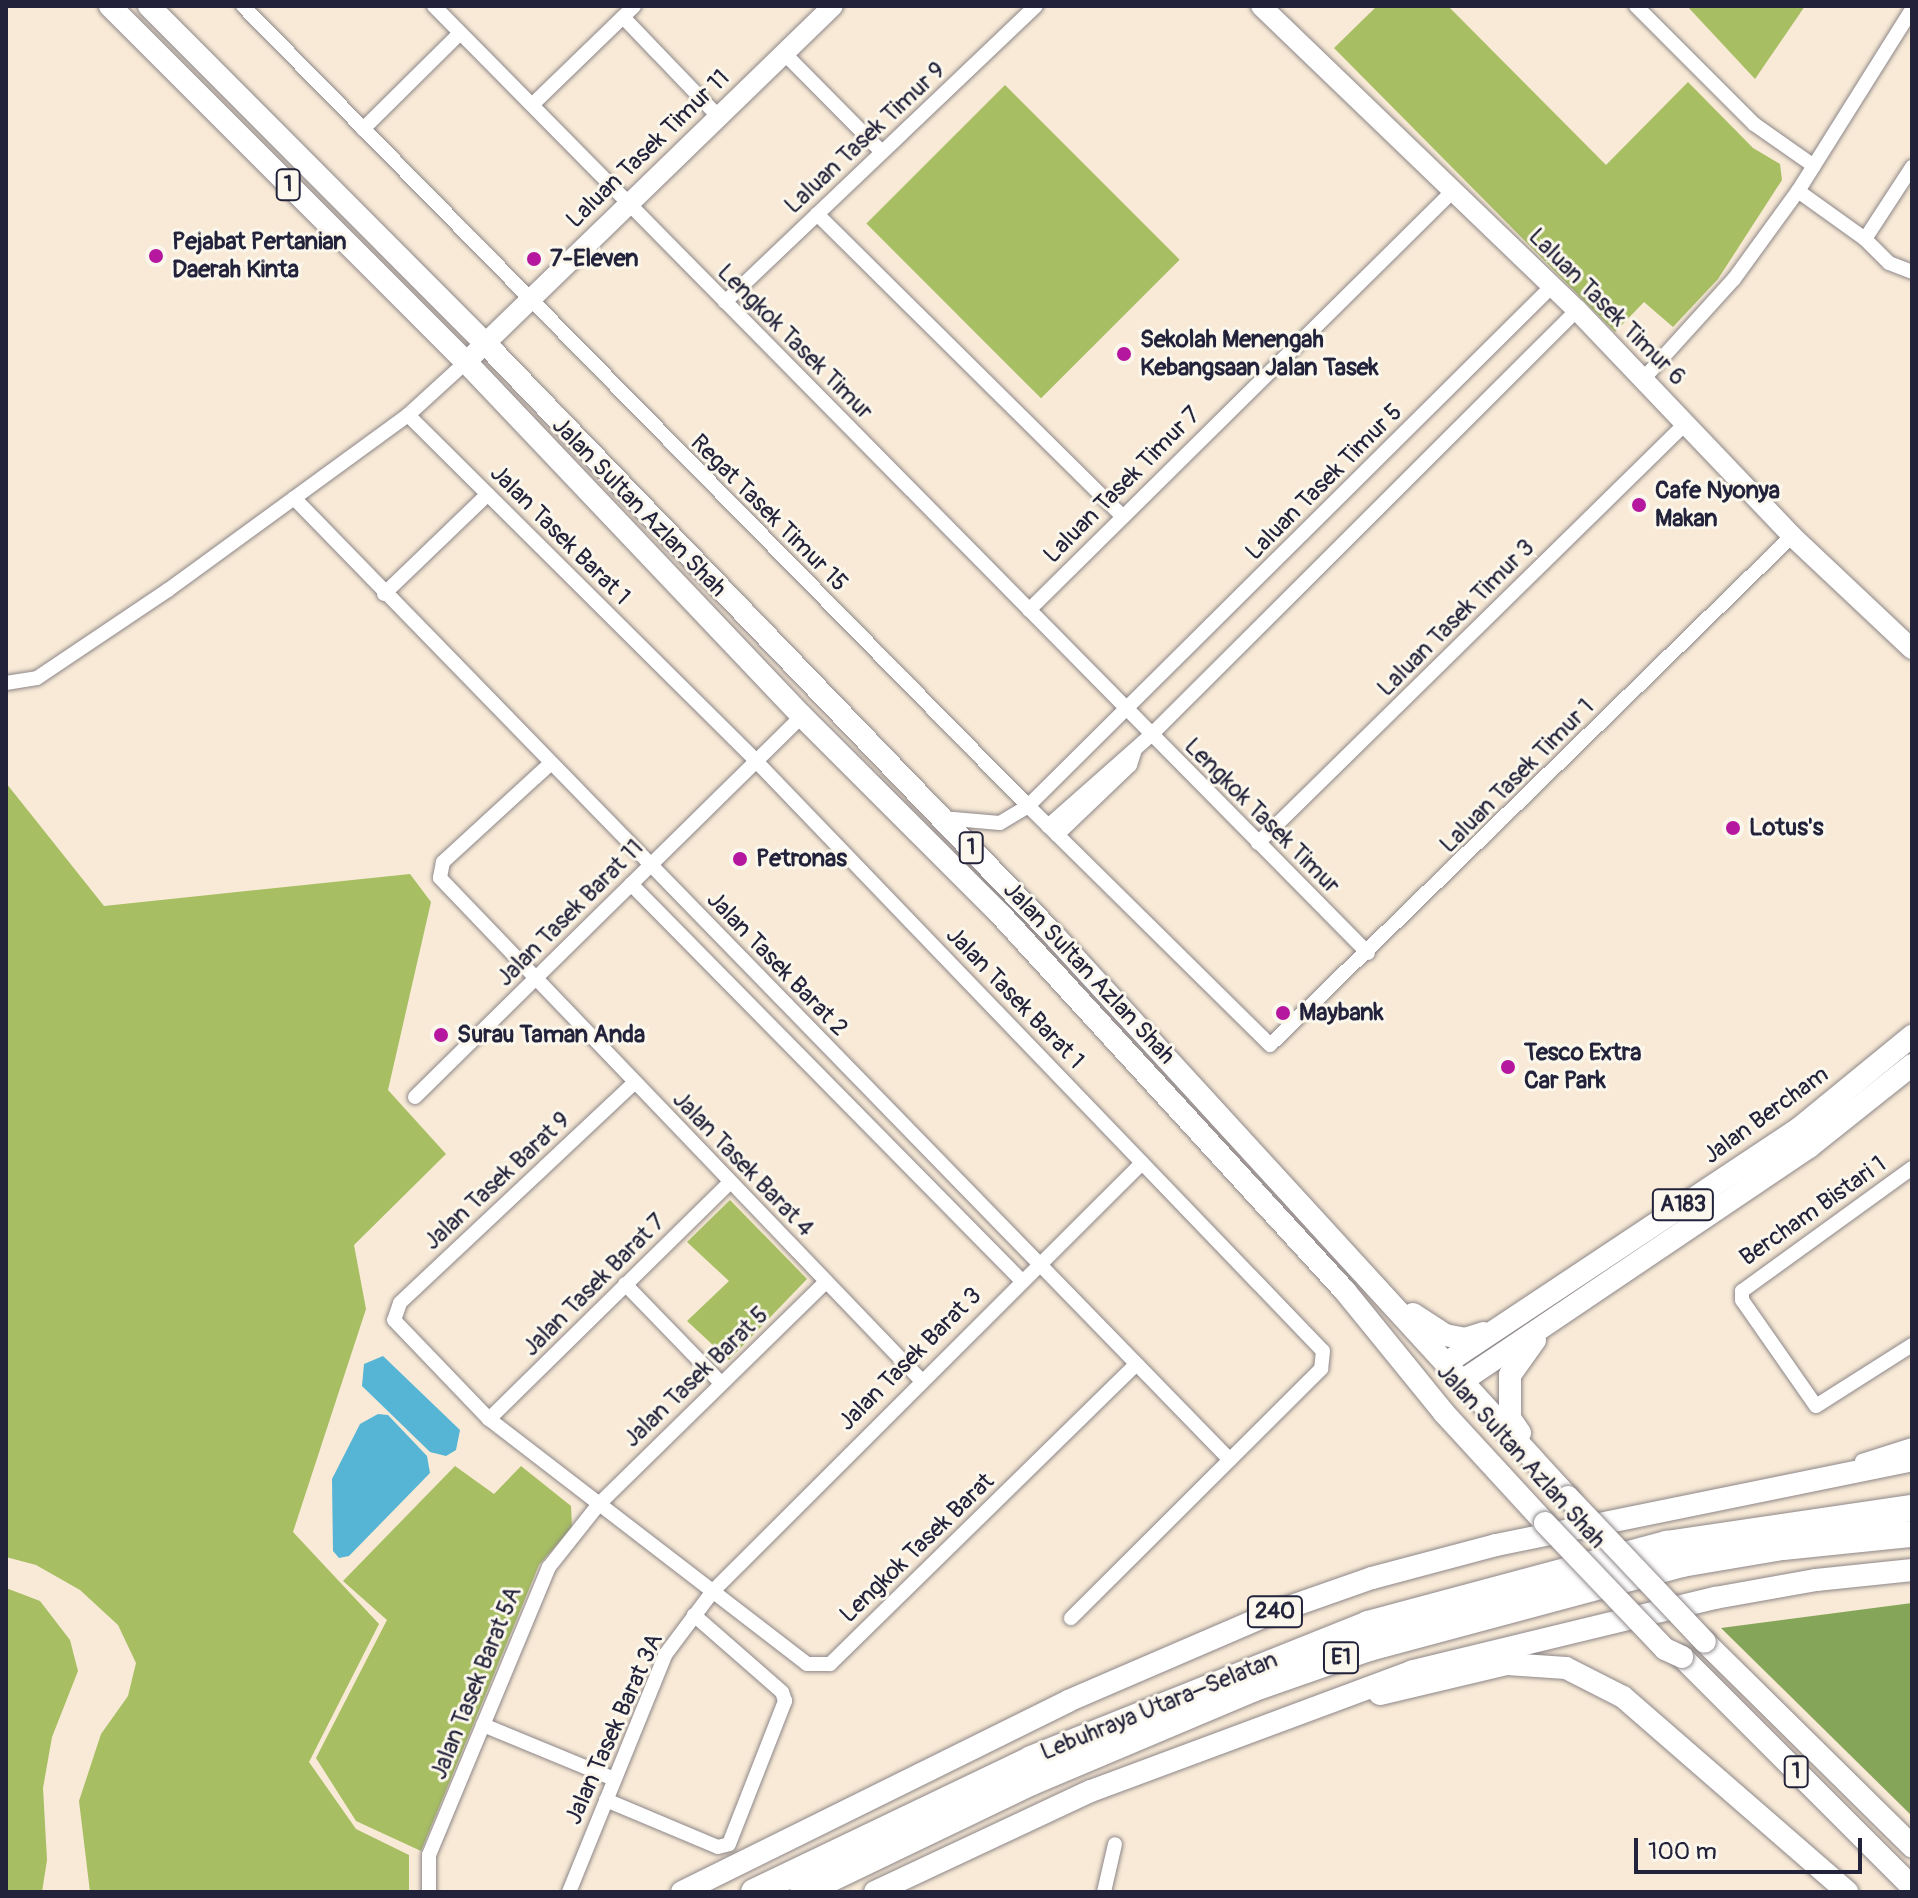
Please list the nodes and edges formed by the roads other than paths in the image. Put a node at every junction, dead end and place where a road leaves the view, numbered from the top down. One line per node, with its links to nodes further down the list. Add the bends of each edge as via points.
1 (110, 6): 31 (main road, Jalan Sultan Azlan Shah / 1)
2 (149, 6): 30 (main road, Jalan Sultan Azlan Shah / 1)
3 (243, 6): 16 (street, Regat Tasek Timur 15)
4 (434, 6): 12 (street, Lengkok Tasek Timur)
5 (634, 6): 11 (street)
6 (833, 6): 13 (street, Laluan Tasek Timur 11)
7 (1036, 6): 17 (street, Laluan Tasek Timur 9)
8 (1261, 6): 20 (street, Laluan Tasek Timur 6)
9 (1636, 6): 18 (street, via 1754,124)
10 (1912, 9): 18 (street)
11 (623, 17): 14 (street); 15 (street)
12 (460, 33): 14 (street, Lengkok Tasek Timur); 16 (street)
13 (784, 53): 15 (street, Laluan Tasek Timur 11); 17 (street)
14 (532, 105): 22 (street, Lengkok Tasek Timur)
15 (719, 117): 22 (street, Laluan Tasek Timur 11)
16 (363, 129): 27 (street, Regat Tasek Timur 15)
17 (882, 152): 23 (street, Laluan Tasek Timur 9)
18 (1814, 166): 21 (street)
19 (1912, 167): 24 (street)
20 (1453, 191): 26 (street, Laluan Tasek Timur 6); 37 (street, Laluan Tasek Timur 7)
21 (1798, 191): 24 (street); 32 (street, via 1734,279)
22 (629, 204): 27 (street, Laluan Tasek Timur 11); 28 (street, Lengkok Tasek Timur)
23 (817, 214): 28 (street, Laluan Tasek Timur 9); 37 (street)
24 (1865, 239): 25 (street, via 1889,263)
25 (1912, 272)
26 (1552, 286): 29 (street, Laluan Tasek Timur 6); 43 (street, Laluan Tasek Timur 5)
27 (529, 301): 30 (street, Laluan Tasek Timur 11); 48 (street, Regat Tasek Timur 15)
28 (725, 302): 40 (street, Lengkok Tasek Timur)
29 (1577, 310): 32 (street, Laluan Tasek Timur 6); 45 (street)
30 (485, 343): 31 (street, Laluan Tasek Timur 11); 49 (main road, Jalan Sultan Azlan Shah / 1)
31 (466, 362): 33 (street); 44 (main road, Jalan Sultan Azlan Shah / 1)
32 (1645, 377): 34 (street, Laluan Tasek Timur 6)
33 (408, 415): 35 (street, Jalan Tasek Barat 1); 36 (street)
34 (1685, 424): 38 (street, Laluan Tasek Timur 6); 51 (street, Laluan Tasek Timur 3)
35 (488, 494): 39 (street); 46 (street, Jalan Tasek Barat 1)
36 (294, 498): 39 (street, Jalan Tasek Barat 2); 42 (street, via 69,658 37,678)
37 (1121, 515): 40 (street, Laluan Tasek Timur 7)
38 (1792, 536): 41 (street, Laluan Tasek Timur 6); 54 (street, Laluan Tasek Timur 1)
39 (384, 594): 47 (street, Jalan Tasek Barat 2)
40 (1029, 610): 43 (street, Lengkok Tasek Timur)
41 (1912, 649)
42 (6, 683)
43 (1127, 709): 45 (street, Lengkok Tasek Timur); 48 (street)
44 (802, 716): 46 (street, Jalan Tasek Barat 11); 73 (main road, Jalan Sultan Azlan Shah / 1, via 1000,914 1345,1291)
45 (1151, 735): 50 (street, via 1135,750 1130,765); 51 (street, Lengkok Tasek Timur)
46 (756, 761): 52 (street, Jalan Tasek Barat 11); 61 (street, Jalan Tasek Barat 1)
47 (551, 763): 52 (street, Jalan Tasek Barat 2); 55 (street, Jalan Tasek Barat 4, via 443,862 440,873)
48 (1028, 806): 49 (street, via 1000,823); 50 (street, Regat Tasek Timur 15)
49 (942, 818): 66 (main road, Jalan Sultan Azlan Shah / 1)
50 (1053, 831): 57 (street, Regat Tasek Timur 15)
51 (1258, 843): 54 (street, Lengkok Tasek Timur)
52 (650, 865): 53 (street, Jalan Tasek Barat 11); 65 (street, Jalan Tasek Barat 2)
53 (631, 884): 55 (street, Jalan Tasek Barat 11); 67 (street)
54 (1368, 953): 57 (street, Laluan Tasek Timur 1)
55 (534, 979): 59 (street, Jalan Tasek Barat 4); 60 (street, Jalan Tasek Barat 11)
56 (1912, 1036): 71 (main road, Jalan Bercham / A183, via 1797,1130)
57 (1270, 1045)
58 (1912, 1065): 64 (main road, Jalan Bercham / A183, via 1809,1147)
59 (634, 1083): 63 (street, Jalan Tasek Barat 4); 70 (street, Jalan Tasek Barat 9)
60 (415, 1097)
61 (1142, 1163): 65 (street, Jalan Tasek Barat 3); 80 (street, Jalan Tasek Barat 1, via 1323,1351 1321,1369)
62 (1912, 1168): 72 (street, Bercham Bistari 1, via 1742,1291 1742,1300 1816,1406)
63 (730, 1182): 68 (street, Jalan Tasek Barat 4); 69 (street, Jalan Tasek Barat 7)
64 (1685, 1228): 75 (main road, Jalan Bercham / A183); 82 (main road, via 1680,1240 1521,1354 1510,1375 1510,1418)
65 (1038, 1264): 67 (street, Jalan Tasek Barat 3); 74 (street, Jalan Tasek Barat 2)
66 (1359, 1270): 71 (main road, via 1445,1335 1465,1339); 75 (main road, Jalan Sultan Azlan Shah / 1)
67 (1021, 1280): 76 (street, Jalan Tasek Barat 3)
68 (826, 1282): 76 (street, Jalan Tasek Barat 4); 77 (street, Jalan Tasek Barat 5)
69 (625, 1284): 77 (street); 78 (street, Jalan Tasek Barat 7)
70 (393, 1314): 78 (street, Lengkok Tasek Barat, via 399,1327)
71 (1505, 1325): 75 (main road, Jalan Bercham / A183)
72 (1912, 1345)
73 (1396, 1354): 75 (main road, via 1425,1375); 86 (main road, Jalan Sultan Azlan Shah / 1)
74 (1136, 1364): 80 (street, Jalan Tasek Barat 2); 89 (street, Lengkok Tasek Barat, via 830,1664 807,1664)
75 (1451, 1374): 82 (main road, Jalan Sultan Azlan Shah / 1); 86 (main road, via 1454,1406)
76 (920, 1379): 89 (street, Jalan Tasek Barat 3)
77 (721, 1383): 84 (street, Jalan Tasek Barat 5)
78 (489, 1419): 84 (street, Lengkok Tasek Barat)
79 (1912, 1445): 83 (street)
80 (1230, 1460): 91 (street, Jalan Tasek Barat 1)
81 (1912, 1460): 83 (main road, 240)
82 (1542, 1468): 97 (main road, Jalan Sultan Azlan Shah / 1, bridge, via 1705,1642)
83 (1816, 1477): 101 (main road, 240, via 1496,1545 1372,1578 1275,1612 1068,1701)
84 (599, 1504): 89 (street, Lengkok Tasek Barat); 93 (street, Jalan Tasek Barat 5A, via 546,1571)
85 (1912, 1508): 102 (highway, Lebuhraya Utara–Selatan / E1, via 1667,1544 1368,1624 1031,1759)
86 (1549, 1520): 98 (main road, Jalan Sultan Azlan Shah / 1, bridge, via 1665,1649 1682,1657)
87 (1912, 1534): 103 (highway, Lebuhraya Utara–Selatan / E1, via 1682,1564 1369,1648 1252,1689 1032,1782)
88 (1912, 1570): 92 (main road, via 1816,1580 1588,1627 1413,1671)
89 (713, 1591): 90 (street, Jalan Tasek Barat 3A)
90 (694, 1615): 94 (street, Jalan Tasek Barat 3A, via 665,1655); 95 (street, via 782,1692 785,1701 729,1844 718,1847)
91 (1071, 1618)
92 (1294, 1712): 104 (main road, via 1091,1791); 106 (main road, via 1507,1664 1566,1668 1623,1697)
93 (483, 1725): 94 (street); 99 (street, Jalan Tasek Barat 5A, via 429,1855)
94 (614, 1779): 95 (street, Jalan Tasek Barat 3A)
95 (606, 1800): 100 (street, Jalan Tasek Barat 3A)
96 (1115, 1844): 105 (street)
97 (1912, 1846)
98 (1912, 1887)
99 (429, 1892)
100 (569, 1892)
101 (682, 1892)
102 (754, 1892)
103 (803, 1892)
104 (875, 1892)
105 (1104, 1892)
106 (1847, 1892)

